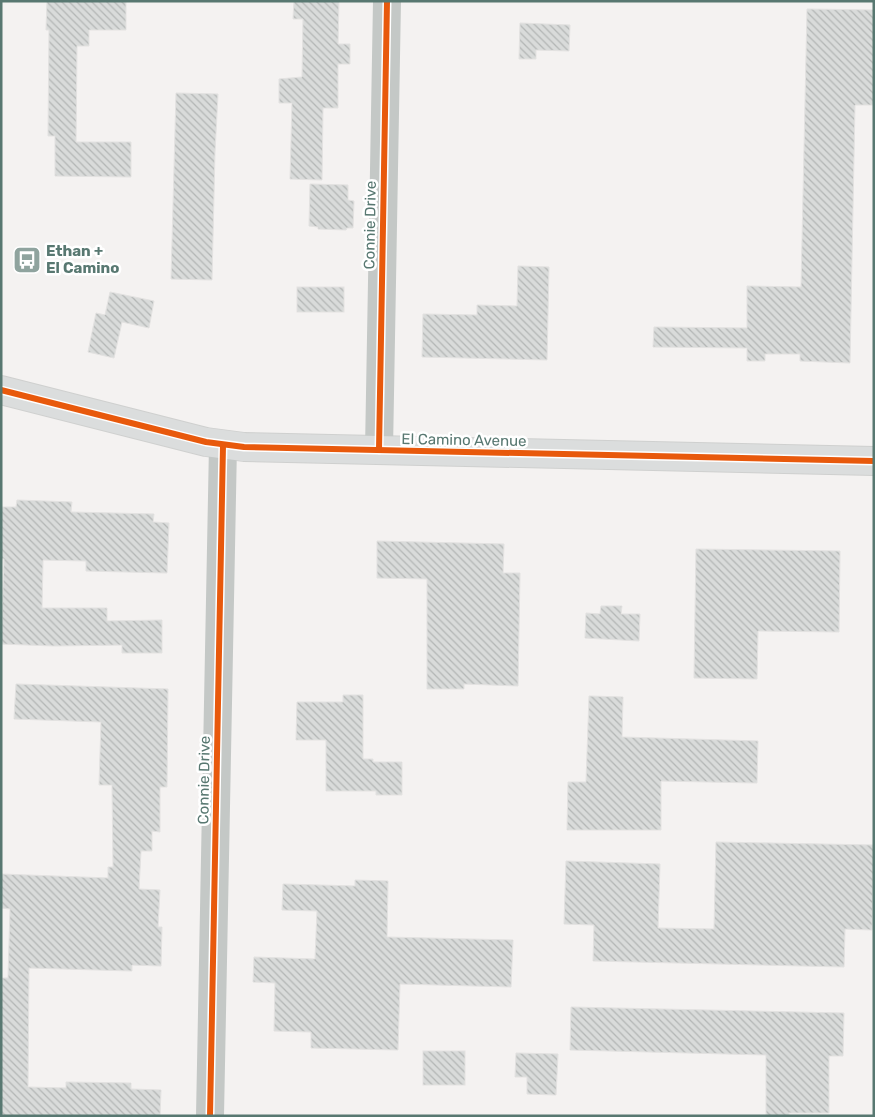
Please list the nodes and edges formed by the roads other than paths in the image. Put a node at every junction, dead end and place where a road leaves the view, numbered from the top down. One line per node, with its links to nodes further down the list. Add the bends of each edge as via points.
1 (387, 1): 4 (street, Connie Drive)
2 (1, 390): 3 (main road, El Camino Avenue)
3 (223, 445): 4 (main road, El Camino Avenue); 6 (street, Connie Drive)
4 (379, 450): 5 (main road, El Camino Avenue)
5 (874, 461)
6 (210, 1116)

